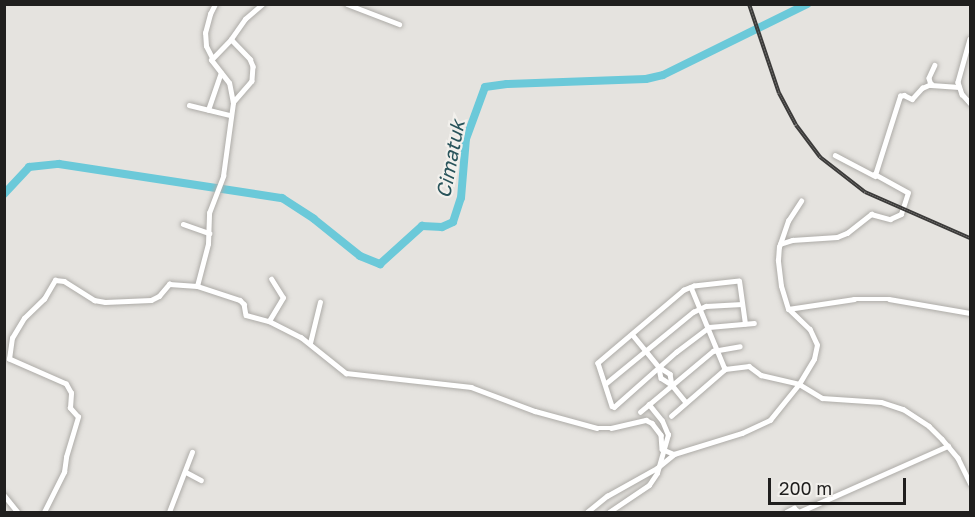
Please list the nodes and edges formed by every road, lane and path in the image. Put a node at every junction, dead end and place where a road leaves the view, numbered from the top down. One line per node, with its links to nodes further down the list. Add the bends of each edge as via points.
1 (215, 4): 8 (street, via 205,33)
2 (262, 4): 6 (street)
3 (347, 4): 4 (street)
4 (361, 7): 5 (street)
5 (399, 24)
6 (231, 39): 8 (street); 13 (street, via 253,66 252,81)
7 (970, 39): 12 (street)
8 (212, 58): 10 (street)
9 (935, 65): 11 (street)
10 (221, 73): 13 (street, via 230,85); 16 (street)
11 (930, 84): 12 (street); 19 (street, via 912,99 900,96)
12 (959, 87): 14 (street)
13 (233, 103): 17 (street)
14 (970, 104)
15 (189, 105): 16 (street)
16 (208, 110): 17 (street)
17 (230, 115): 22 (street, via 230,137 223,176 208,219)
18 (835, 155): 19 (street)
19 (875, 176): 23 (street, via 908,193 897,217 872,214 837,237)
20 (801, 201): 23 (street)
21 (183, 224): 22 (street)
22 (209, 233): 25 (street)
23 (780, 244): 30 (street, via 780,280)
24 (271, 279): 32 (street, via 283,298)
25 (197, 286): 32 (street, via 240,300 246,315); 61 (street, via 169,284 151,300 105,302 55,280 44,299 24,318 9,345 9,358 66,384 71,393 70,408 78,417 64,472)
26 (691, 287): 28 (street, via 739,281); 29 (street); 36 (street)
27 (320, 302): 37 (street)
28 (742, 304): 29 (street); 34 (street)
29 (700, 307): 35 (street); 40 (street)
30 (788, 309): 31 (street, via 854,299 888,299); 44 (street, via 810,330 817,345 814,359)
31 (970, 313)
32 (269, 321): 37 (street)
33 (754, 323): 34 (street)
34 (745, 324): 35 (street)
35 (709, 327): 39 (street); 41 (street)
36 (632, 334): 40 (street); 43 (street, via 598,363)
37 (310, 343): 51 (street, via 351,374 471,387 535,411 597,428 648,421 661,435)
38 (740, 346): 39 (street)
39 (718, 349): 42 (street); 45 (street)
40 (645, 350): 41 (street); 43 (street)
41 (659, 367): 43 (street, via 613,407); 45 (street, via 661,378); 45 (street, via 670,374)
42 (725, 369): 44 (street, via 749,366 761,375); 46 (street)
43 (605, 384)
44 (799, 384): 50 (street, via 822,398 870,400 896,406 929,426); 53 (street, via 775,416 764,424)
45 (672, 385): 46 (street); 47 (street)
46 (686, 402): 49 (street)
47 (649, 405): 48 (street); 51 (street, via 667,430)
48 (640, 412)
49 (671, 416)
50 (948, 446): 57 (street); 59 (street)
51 (662, 449): 53 (street); 54 (street)
52 (192, 452): 55 (street)
53 (674, 454): 54 (street)
54 (660, 466): 63 (street, via 607,496); 64 (street, via 649,485)
55 (186, 472): 56 (street); 62 (street)
56 (201, 480)
57 (970, 483)
58 (4, 495): 60 (street)
59 (799, 512): 65 (street, via 794,508)
60 (18, 513)
61 (44, 513)
62 (169, 513)
63 (587, 513)
64 (609, 513)
65 (786, 513)

